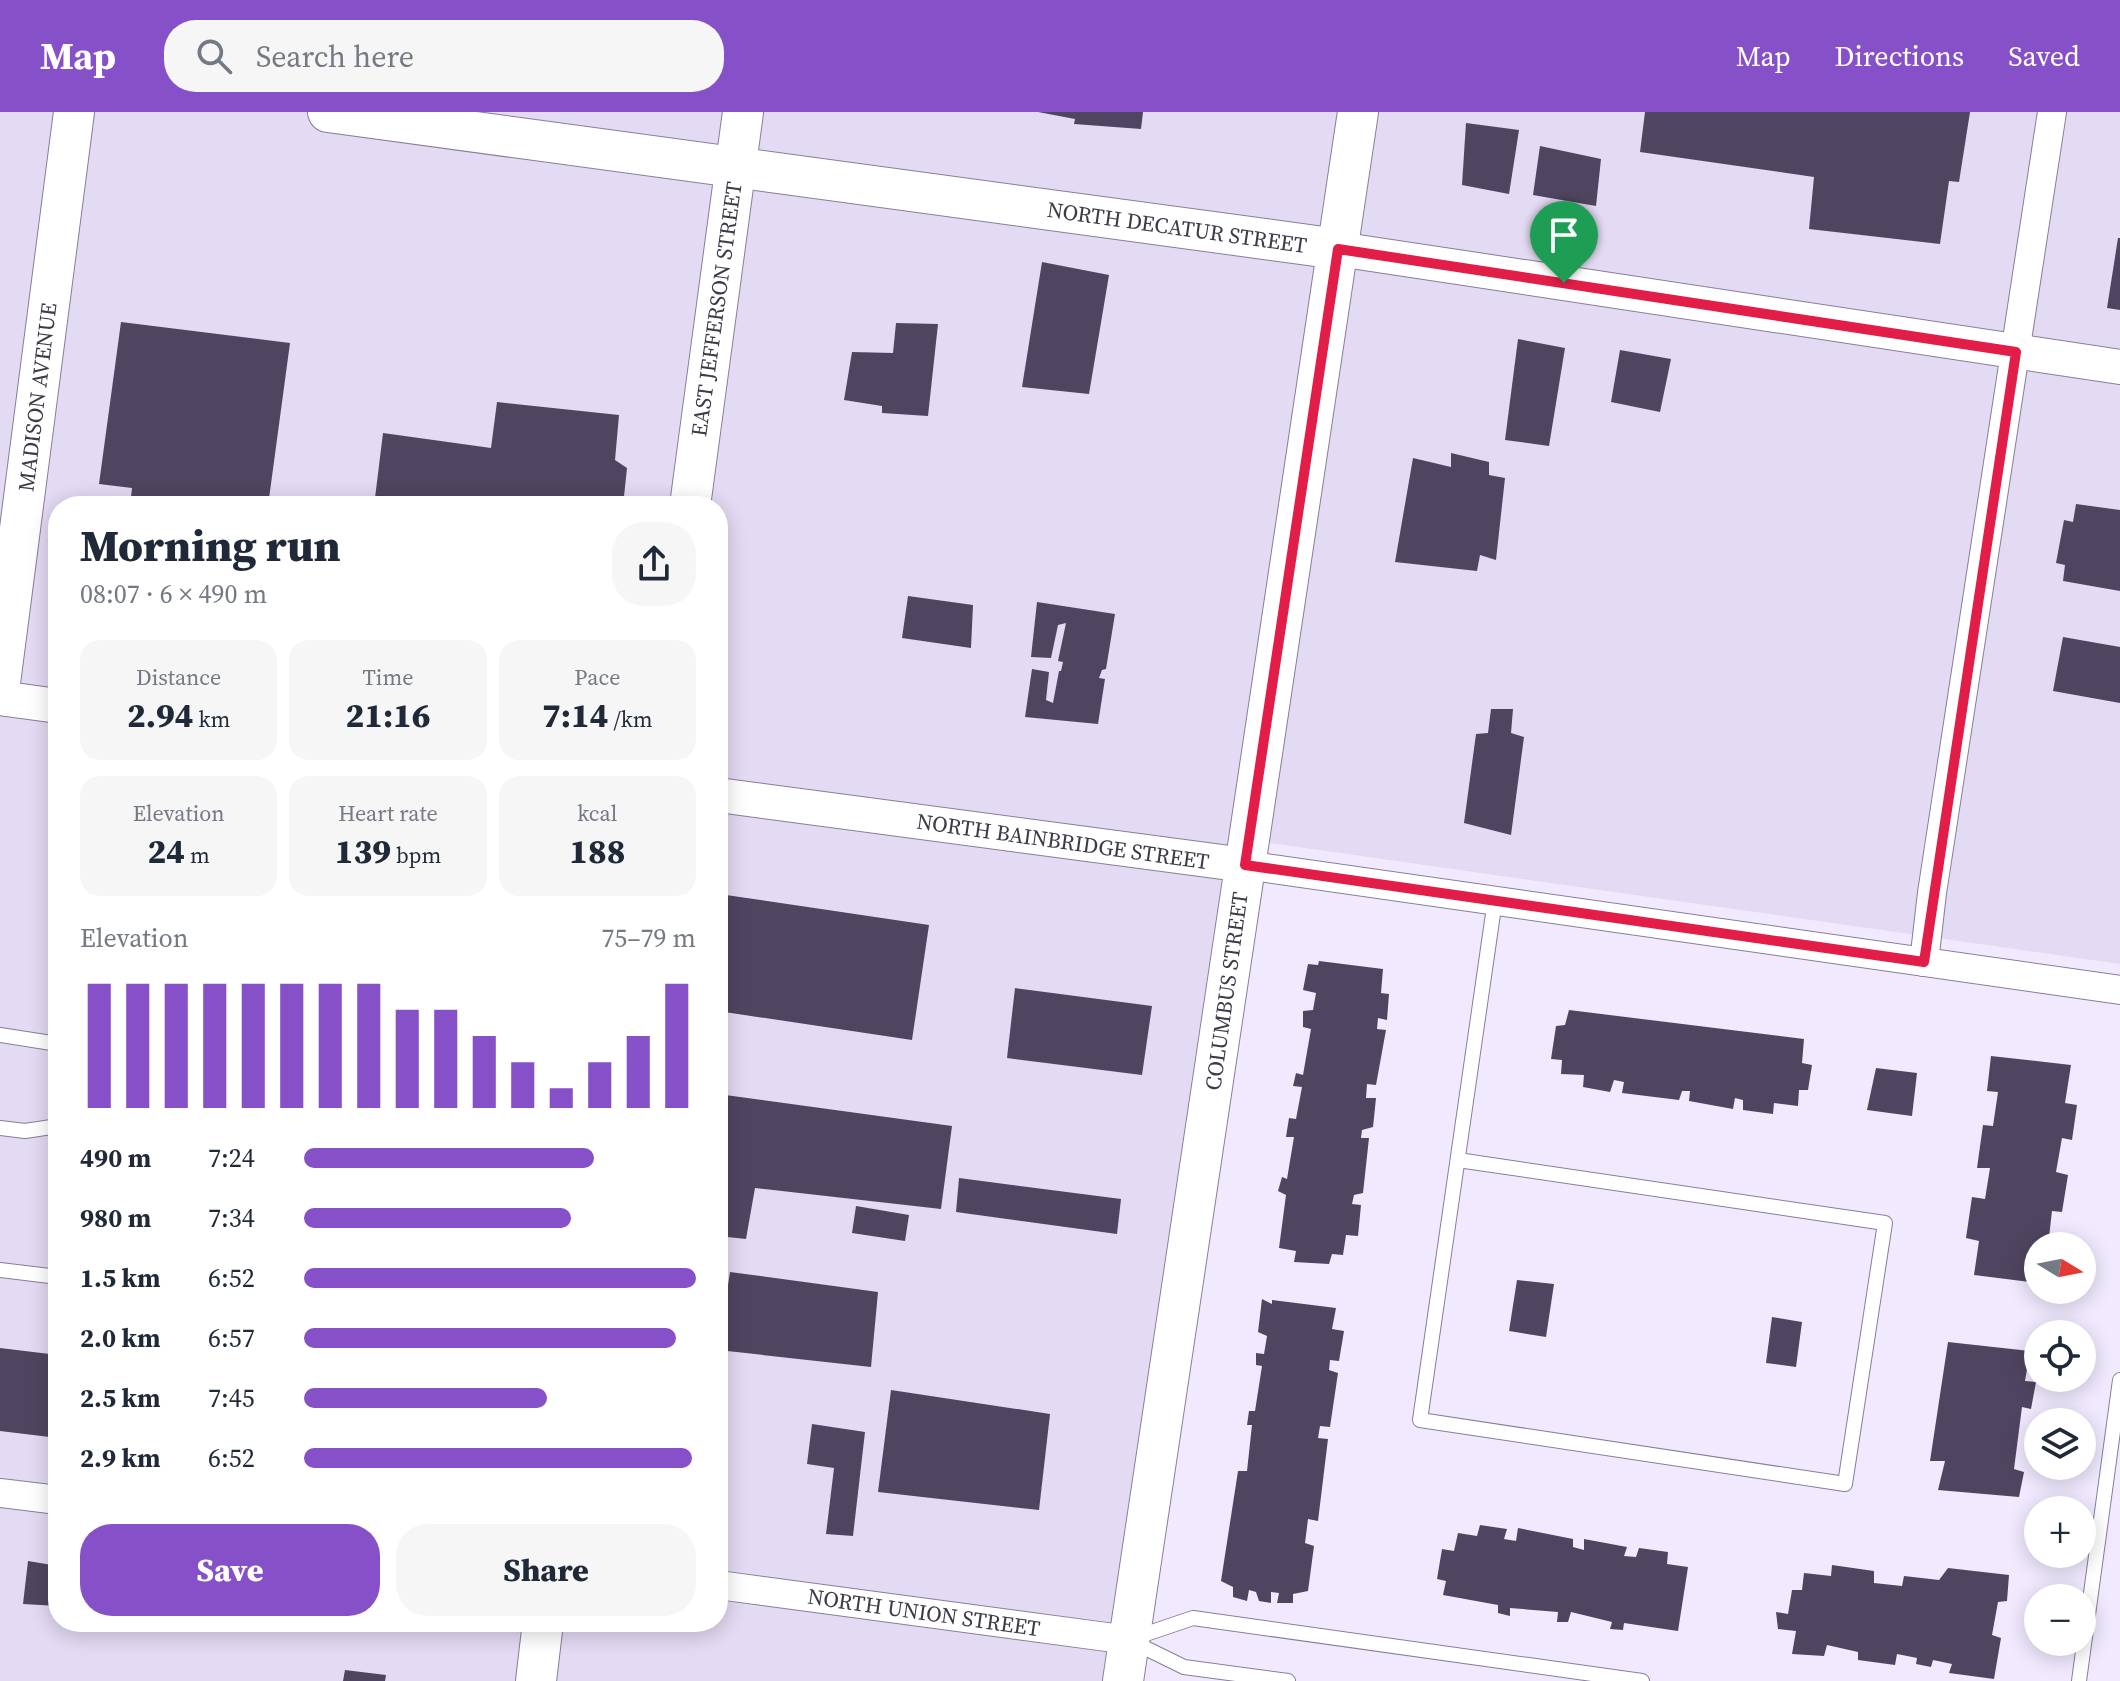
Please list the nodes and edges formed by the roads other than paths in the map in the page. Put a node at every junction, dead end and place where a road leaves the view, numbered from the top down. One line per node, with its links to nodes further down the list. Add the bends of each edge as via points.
1 (74, 112): 11 (main road, MADISON AVENUE)
2 (328, 112): 6 (main road, NORTH DECATUR STREET)
3 (743, 112): 6 (main road, EAST JEFFERSON STREET)
4 (1358, 112): 7 (main road, COLUMBUS STREET)
5 (2052, 112): 8 (street)
6 (735, 167): 7 (main road, NORTH DECATUR STREET); 10 (main road, EAST JEFFERSON STREET)
7 (1338, 249): 8 (street, NORTH DECATUR STREET); 15 (main road, COLUMBUS STREET)
8 (2016, 352): 9 (street, NORTH DECATUR STREET); 17 (street)
9 (2120, 367)
10 (691, 496)
11 (0, 683)
12 (0, 698): 13 (street)
13 (48, 705)
14 (728, 796): 15 (street, NORTH BAINBRIDGE STREET)
15 (1245, 865): 16 (street, NORTH BAINBRIDGE STREET); 31 (main road, COLUMBUS STREET)
16 (1495, 900): 17 (street, NORTH BAINBRIDGE STREET); 23 (lane)
17 (1924, 962): 18 (street, NORTH BAINBRIDGE STREET)
18 (2120, 990)
19 (0, 1035): 20 (lane)
20 (48, 1042)
21 (0, 1128): 22 (lane)
22 (48, 1128)
23 (1458, 1160): 23 (lane, via 1420,1420 1845,1484 1885,1223)
24 (0, 1270): 25 (lane)
25 (48, 1276)
26 (2120, 1380): 36 (lane)
27 (0, 1493): 28 (street)
28 (48, 1499)
29 (728, 1586): 31 (street, NORTH UNION STREET)
30 (542, 1632): 32 (main road)
31 (1129, 1640): 33 (main road, COLUMBUS STREET); 34 (lane, via 1184,1667); 35 (lane, via 1193,1618)
32 (536, 1681)
33 (1123, 1681)
34 (1288, 1681)
35 (1642, 1681)
36 (2079, 1681)

